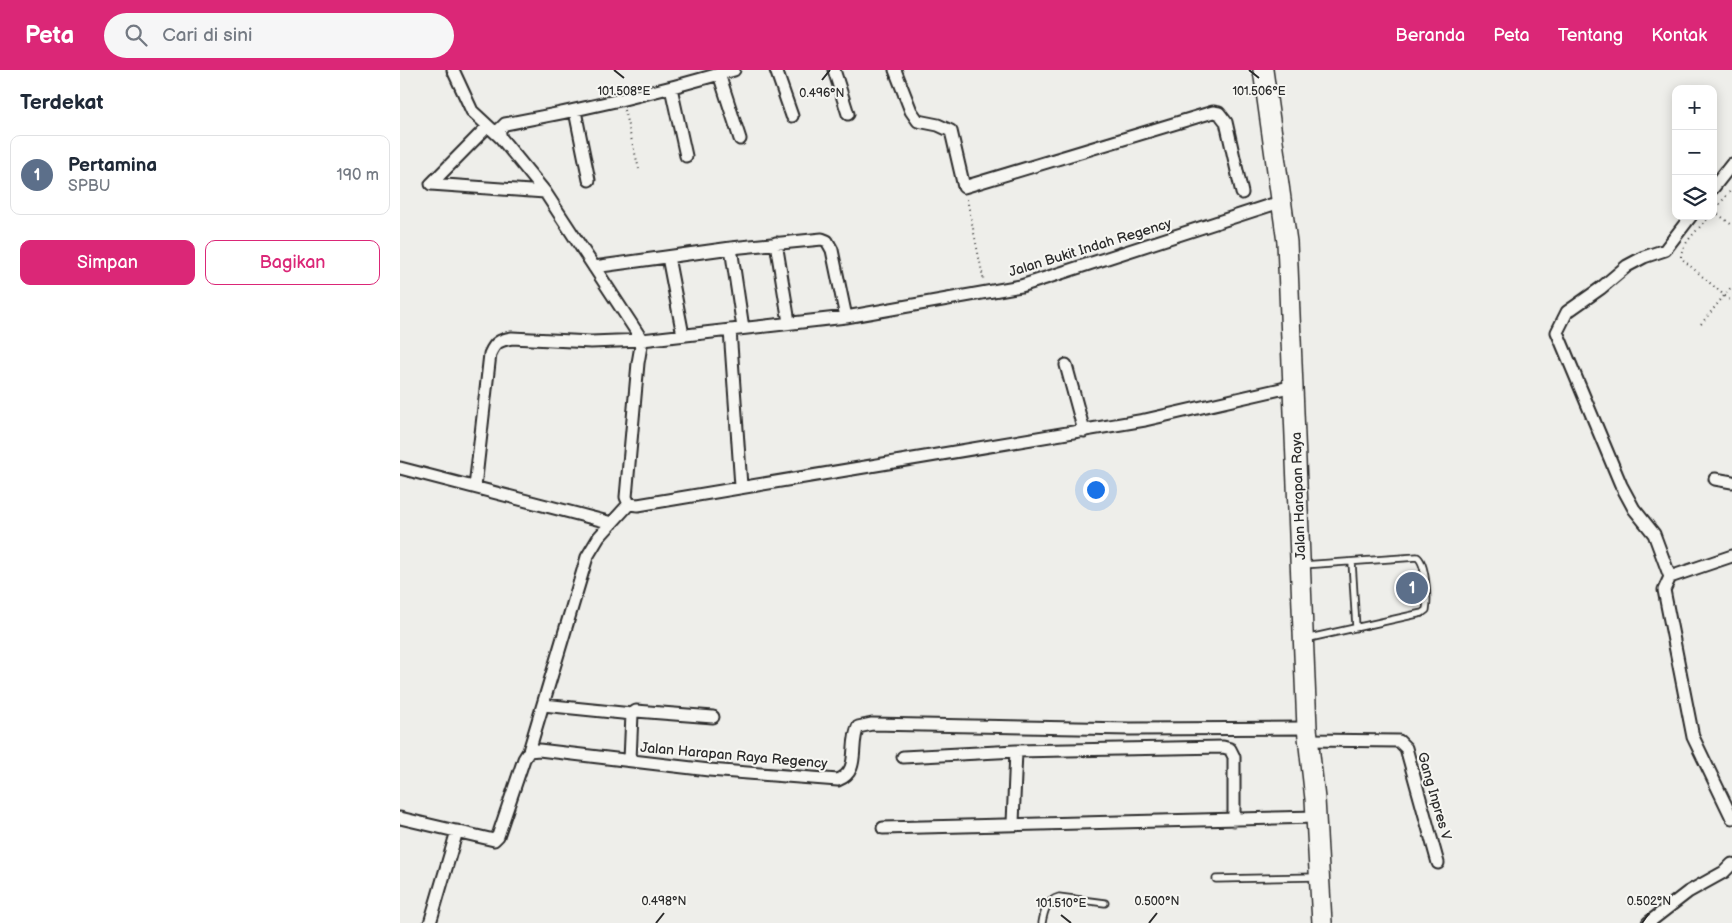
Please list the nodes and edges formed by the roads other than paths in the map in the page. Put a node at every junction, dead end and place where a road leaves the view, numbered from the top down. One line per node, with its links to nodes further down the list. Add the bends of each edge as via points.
1 (452, 70): 12 (street, via 472,111)
2 (734, 70): 7 (street)
3 (776, 70): 11 (street)
4 (834, 70): 10 (street)
5 (896, 70): 20 (street, via 918,121 951,131 964,187 1213,112 1219,113 1226,122)
6 (1263, 70): 21 (main road, Jalan Harapan Raya)
7 (718, 74): 8 (street); 14 (street)
8 (671, 88): 9 (street); 15 (street)
9 (575, 111): 13 (street, via 505,124 500,130); 17 (street)
10 (848, 114)
11 (792, 116)
12 (488, 126): 13 (street); 19 (street, via 431,184)
13 (501, 138): 19 (street)
14 (740, 139)
15 (686, 156)
16 (1732, 164): 18 (street)
17 (589, 180)
18 (1717, 183)
19 (545, 192): 26 (street)
20 (1242, 193)
21 (1280, 202): 27 (street, Jalan Bukit Indah Regency, via 1021,286); 34 (main road, Jalan Harapan Raya, via 1287,242)
22 (1689, 220): 46 (street, via 1666,250 1627,266 1567,312 1557,332 1621,485 1634,509 1654,534)
23 (776, 243): 24 (street); 27 (street, via 827,241 832,250); 28 (street)
24 (731, 248): 25 (street); 29 (street)
25 (668, 257): 26 (street); 31 (street)
26 (594, 267): 32 (street)
27 (846, 317): 28 (street, Jalan Bukit Indah Regency)
28 (789, 322): 29 (street, Jalan Bukit Indah Regency)
29 (743, 328): 30 (street, Jalan Bukit Indah Regency)
30 (730, 330): 31 (street, Jalan Bukit Indah Regency); 39 (street)
31 (683, 335): 32 (street, Jalan Bukit Indah Regency)
32 (642, 340): 40 (street, Jalan Bukit Indah Regency, via 500,340 490,354); 41 (street, via 626,497)
33 (1066, 365): 35 (street)
34 (1294, 386): 35 (street, via 1167,416); 45 (main road, Jalan Harapan Raya)
35 (1084, 431): 39 (street)
36 (400, 468): 40 (street)
37 (1714, 479): 38 (street)
38 (1732, 482)
39 (741, 486): 41 (street, via 638,506)
40 (475, 487): 42 (street)
41 (630, 504): 42 (street)
42 (612, 523): 49 (street, via 587,557)
43 (1732, 556): 46 (street)
44 (1352, 562): 45 (lane); 47 (lane); 47 (lane, via 1420,558 1428,602 1422,613)
45 (1301, 565): 48 (main road, Jalan Harapan Raya)
46 (1670, 577): 60 (street, via 1664,590 1693,737)
47 (1356, 627): 48 (lane)
48 (1303, 639): 52 (main road, Jalan Harapan Raya)
49 (543, 705): 50 (street); 53 (street)
50 (632, 714): 51 (street, via 643,710); 56 (street, Jalan Harapan Raya Regency)
51 (713, 717)
52 (1307, 734): 57 (street, Gang Inpres V, via 872,724 858,727 853,737); 58 (main road, Jalan Harapan Raya); 65 (street, Gang Inpres V, via 1399,741 1406,748)
53 (529, 751): 56 (street, Jalan Harapan Raya Regency); 64 (street, via 498,836 494,840)
54 (1016, 751): 55 (street); 61 (street, via 1230,749 1234,757); 62 (street)
55 (903, 757)
56 (630, 760): 57 (street, Jalan Harapan Raya Regency, via 838,780 848,775)
57 (854, 760)
58 (1316, 817): 61 (street); 67 (main road, Jalan Harapan Raya)
59 (400, 818): 64 (street)
60 (1732, 818)
61 (1234, 820): 62 (street)
62 (1013, 824): 63 (street)
63 (882, 828)
64 (457, 831): 70 (street)
65 (1438, 863)
66 (1732, 864): 73 (street)
67 (1318, 877): 68 (lane); 72 (main road, Jalan Harapan Raya)
68 (1216, 879)
69 (1105, 903): 71 (lane, via 1059,897 1048,903)
70 (430, 923)
71 (1042, 923)
72 (1322, 923)
73 (1648, 923)

